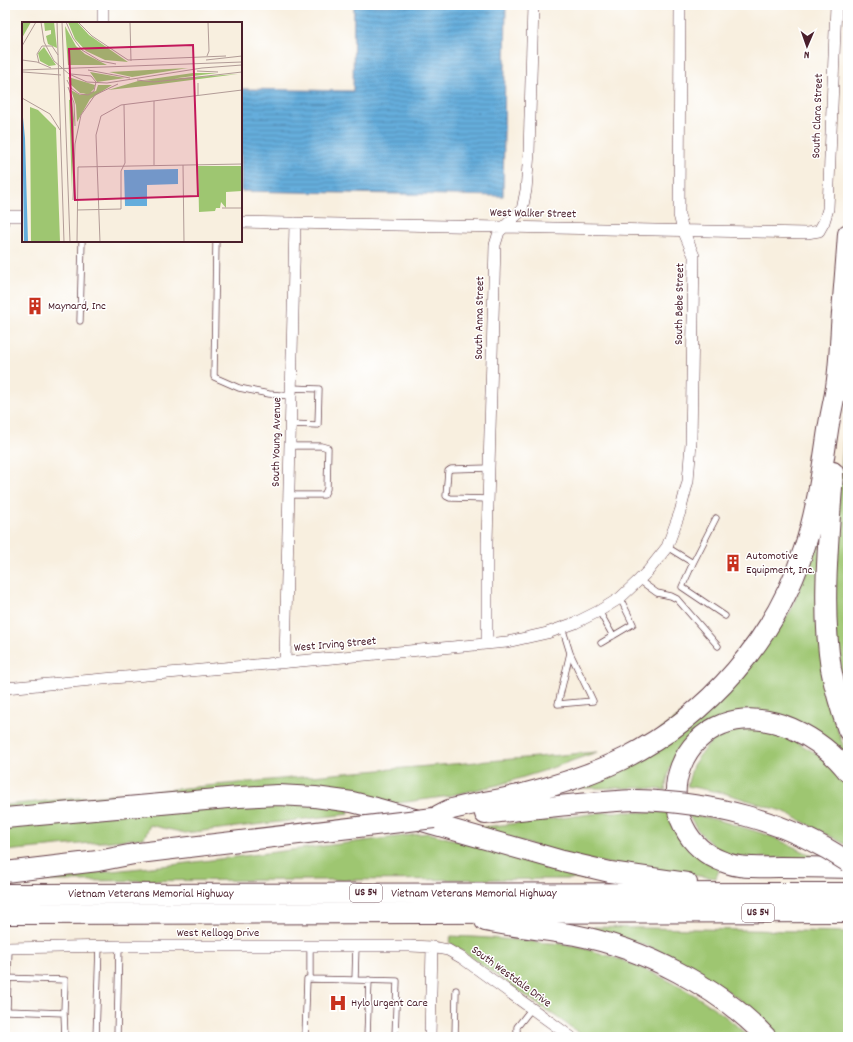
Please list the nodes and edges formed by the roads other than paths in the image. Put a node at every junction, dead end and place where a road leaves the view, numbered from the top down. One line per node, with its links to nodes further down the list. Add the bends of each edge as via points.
1 (103, 5): 5 (street)
2 (533, 5): 11 (street, South Anna Street, via 526,190 522,210)
3 (680, 5): 13 (street, South Bebe Street, via 678,186 679,215)
4 (836, 5): 12 (street, South Clara Street, via 828,208)
5 (102, 22)
6 (5, 216): 7 (street); 10 (lane)
7 (22, 216)
8 (242, 222): 9 (street, West Walker Street)
9 (295, 223): 11 (street, West Walker Street); 19 (street, South Young Avenue)
10 (5, 226)
11 (505, 227): 13 (street, West Walker Street); 22 (street, South Anna Street, via 499,232 495,245)
12 (821, 227): 13 (street, West Walker Street, via 819,231 807,233)
13 (683, 230): 26 (street, South Bebe Street, via 694,256 691,444 688,481 680,512)
14 (848, 234): 18 (highway)
15 (82, 242): 17 (lane)
16 (216, 242): 19 (lane, via 214,377 239,388 269,394)
17 (80, 321)
18 (836, 388): 41 (highway, via 826,622 831,670); 44 (highway, via 817,501 798,565 771,621 751,652 725,683 699,708 670,730 641,749 595,772 523,794 451,810)
19 (291, 392): 20 (street, South Young Avenue); 20 (lane, via 319,389 318,425)
20 (290, 424): 21 (street, South Young Avenue)
21 (290, 446): 23 (street, South Young Avenue); 23 (lane, via 328,448 327,489 324,495)
22 (489, 468): 24 (street, South Anna Street); 24 (lane, via 448,470 446,496)
23 (288, 495): 39 (street, South Young Avenue)
24 (488, 499): 36 (street, South Anna Street)
25 (716, 518): 27 (lane)
26 (666, 547): 27 (lane); 28 (street, South Bebe Street)
27 (693, 563): 32 (lane, via 682,587)
28 (648, 571): 29 (street, West Irving Street)
29 (638, 580): 30 (street, West Irving Street); 37 (lane, via 657,593 677,599)
30 (620, 598): 31 (street, West Irving Street); 34 (lane, via 634,624)
31 (599, 611): 33 (street, West Irving Street); 34 (lane)
32 (725, 616)
33 (562, 627): 36 (street, West Irving Street, via 520,639); 38 (lane)
34 (613, 636): 35 (lane)
35 (601, 642)
36 (487, 643): 39 (street, West Irving Street)
37 (718, 646)
38 (570, 652): 38 (lane, via 580,673 594,701 558,704)
39 (284, 662): 40 (street, West Irving Street)
40 (5, 688)
41 (848, 730)
42 (848, 772): 48 (highway, via 825,748 785,725 766,720 736,720 710,730 690,749 678,772 676,797 678,811 687,833 707,854 721,861 750,867)
43 (5, 818): 50 (highway, via 239,797 315,797 376,808 610,872 684,882)
44 (434, 818): 45 (highway, bridge); 47 (highway, bridge, via 605,801 688,804 741,814 780,828)
45 (110, 856): 46 (highway); 49 (highway)
46 (5, 860)
47 (848, 862)
48 (848, 868)
49 (5, 872)
50 (727, 893): 51 (highway, Vietnam Veterans Memorial Highway / US 54); 52 (highway, Vietnam Veterans Memorial Highway / US 54)
51 (848, 893)
52 (5, 894)
53 (848, 912): 54 (highway, Vietnam Veterans Memorial Highway / US 54)
54 (445, 913): 56 (highway, Vietnam Veterans Memorial Highway / US 54); 82 (highway, via 513,927 576,935 643,955 708,990)
55 (5, 914): 56 (highway, Vietnam Veterans Memorial Highway / US 54)
56 (63, 914): 57 (highway, via 21,925)
57 (5, 926)
58 (99, 946): 59 (street, West Kellogg Drive); 63 (street, West Kellogg Drive); 73 (lane)
59 (119, 946): 60 (street, West Kellogg Drive); 74 (lane)
60 (310, 946): 61 (street, West Kellogg Drive); 65 (lane)
61 (356, 946): 62 (street, West Kellogg Drive); 66 (lane)
62 (432, 947): 69 (street, South Westdale Drive, via 448,950 462,958); 78 (street)
63 (7, 948): 64 (lane)
64 (6, 978): 70 (lane); 71 (lane, via 65,980)
65 (310, 979): 66 (lane); 75 (lane, via 307,978)
66 (355, 980): 67 (lane)
67 (369, 980): 76 (lane); 77 (lane, via 397,981)
68 (456, 990): 79 (lane)
69 (532, 1008): 80 (lane, via 517,1027); 81 (street, South Westdale Drive)
70 (6, 1011): 71 (lane)
71 (64, 1013): 72 (lane)
72 (65, 1037)
73 (96, 1037)
74 (117, 1037)
75 (305, 1037)
76 (367, 1037)
77 (395, 1037)
78 (430, 1037)
79 (455, 1037)
80 (517, 1037)
81 (571, 1037)
82 (766, 1037)

